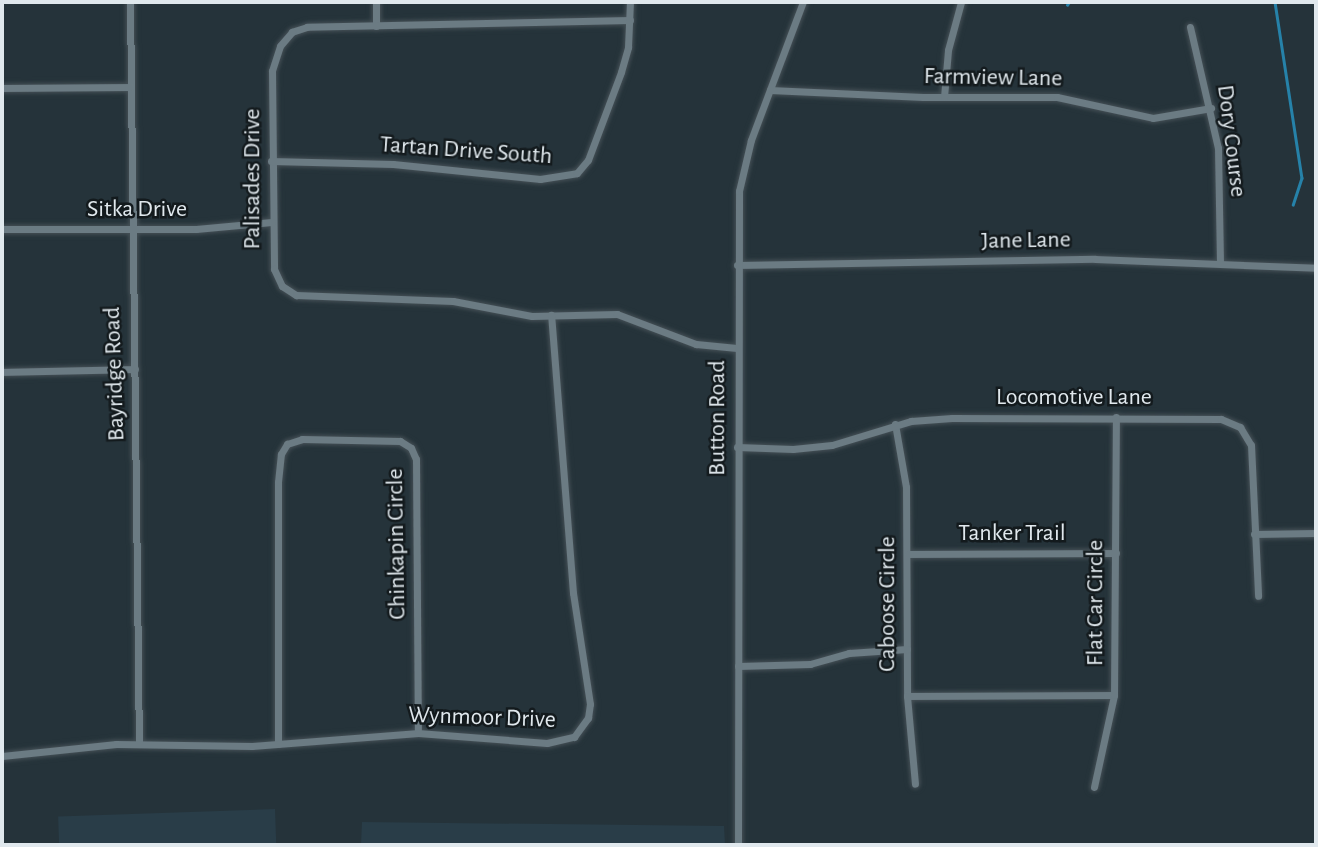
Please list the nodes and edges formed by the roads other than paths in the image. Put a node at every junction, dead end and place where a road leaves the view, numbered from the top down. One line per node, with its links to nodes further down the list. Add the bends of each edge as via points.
1 (130, 2): 9 (street, Bayridge Road)
2 (376, 2): 7 (street)
3 (630, 2): 6 (street)
4 (803, 2): 11 (street, Button Road)
5 (961, 2): 12 (street, via 948,50)
6 (629, 20): 7 (street, Palisades Drive); 14 (street, Tartan Drive South, via 621,72 587,160 577,173 540,179 393,164)
7 (376, 26): 14 (street, Palisades Drive, via 307,27 292,32 280,46 272,71)
8 (1190, 27): 13 (street, Dory Course)
9 (130, 87): 10 (street); 16 (street, Bayridge Road)
10 (2, 88)
11 (770, 90): 12 (street, Farmview Lane); 19 (street, Button Road, via 743,167)
12 (944, 97): 13 (street, Farmview Lane, via 1057,97 1153,118)
13 (1211, 108): 18 (street, Dory Course, via 1220,174)
14 (271, 161): 15 (street, Palisades Drive)
15 (272, 222): 16 (street, Sitka Drive, via 196,229); 21 (street, Palisades Drive, via 274,269 282,286 296,295 444,300 498,313)
16 (130, 228): 17 (street, Sitka Drive); 23 (street, Bayridge Road)
17 (2, 229)
18 (1220, 262): 19 (street, Jane Lane); 20 (street, Jane Lane)
19 (737, 265): 22 (street, Button Road)
20 (1316, 268)
21 (551, 315): 22 (street, Palisades Drive, via 617,314 696,344); 37 (street, Wynmoor Drive, via 573,593 589,692 588,718 575,737 547,743)
22 (737, 348): 27 (street, Button Road)
23 (135, 369): 24 (street); 38 (street, Bayridge Road)
24 (2, 372)
25 (1116, 417): 26 (street, Locomotive Lane, via 952,418); 29 (street, Locomotive Lane, via 1222,419 1240,427 1251,445); 30 (street, Flat Car Circle)
26 (895, 424): 27 (street, Locomotive Lane, via 832,445); 31 (street, Caboose Circle, via 906,487)
27 (737, 447): 34 (street, Button Road)
28 (1316, 533): 29 (street)
29 (1254, 534): 32 (street, Locomotive Lane)
30 (1116, 553): 31 (street, Tanker Trail); 35 (street, Flat Car Circle)
31 (908, 554): 33 (street, Caboose Circle)
32 (1258, 596)
33 (907, 649): 34 (street, via 849,653 810,664); 36 (street, Caboose Circle)
34 (738, 666): 43 (street, Button Road)
35 (1114, 695): 36 (street); 42 (street, Flat Car Circle)
36 (907, 696): 41 (street, Caboose Circle)
37 (418, 733): 39 (street, Wynmoor Drive); 39 (street, Chinkapin Circle, via 416,459 411,448 400,441 302,439 287,444 281,454 278,482)
38 (139, 744): 39 (street, Wynmoor Drive); 40 (street, Wynmoor Drive)
39 (278, 744)
40 (2, 757)
41 (915, 784)
42 (1094, 787)
43 (738, 845)

